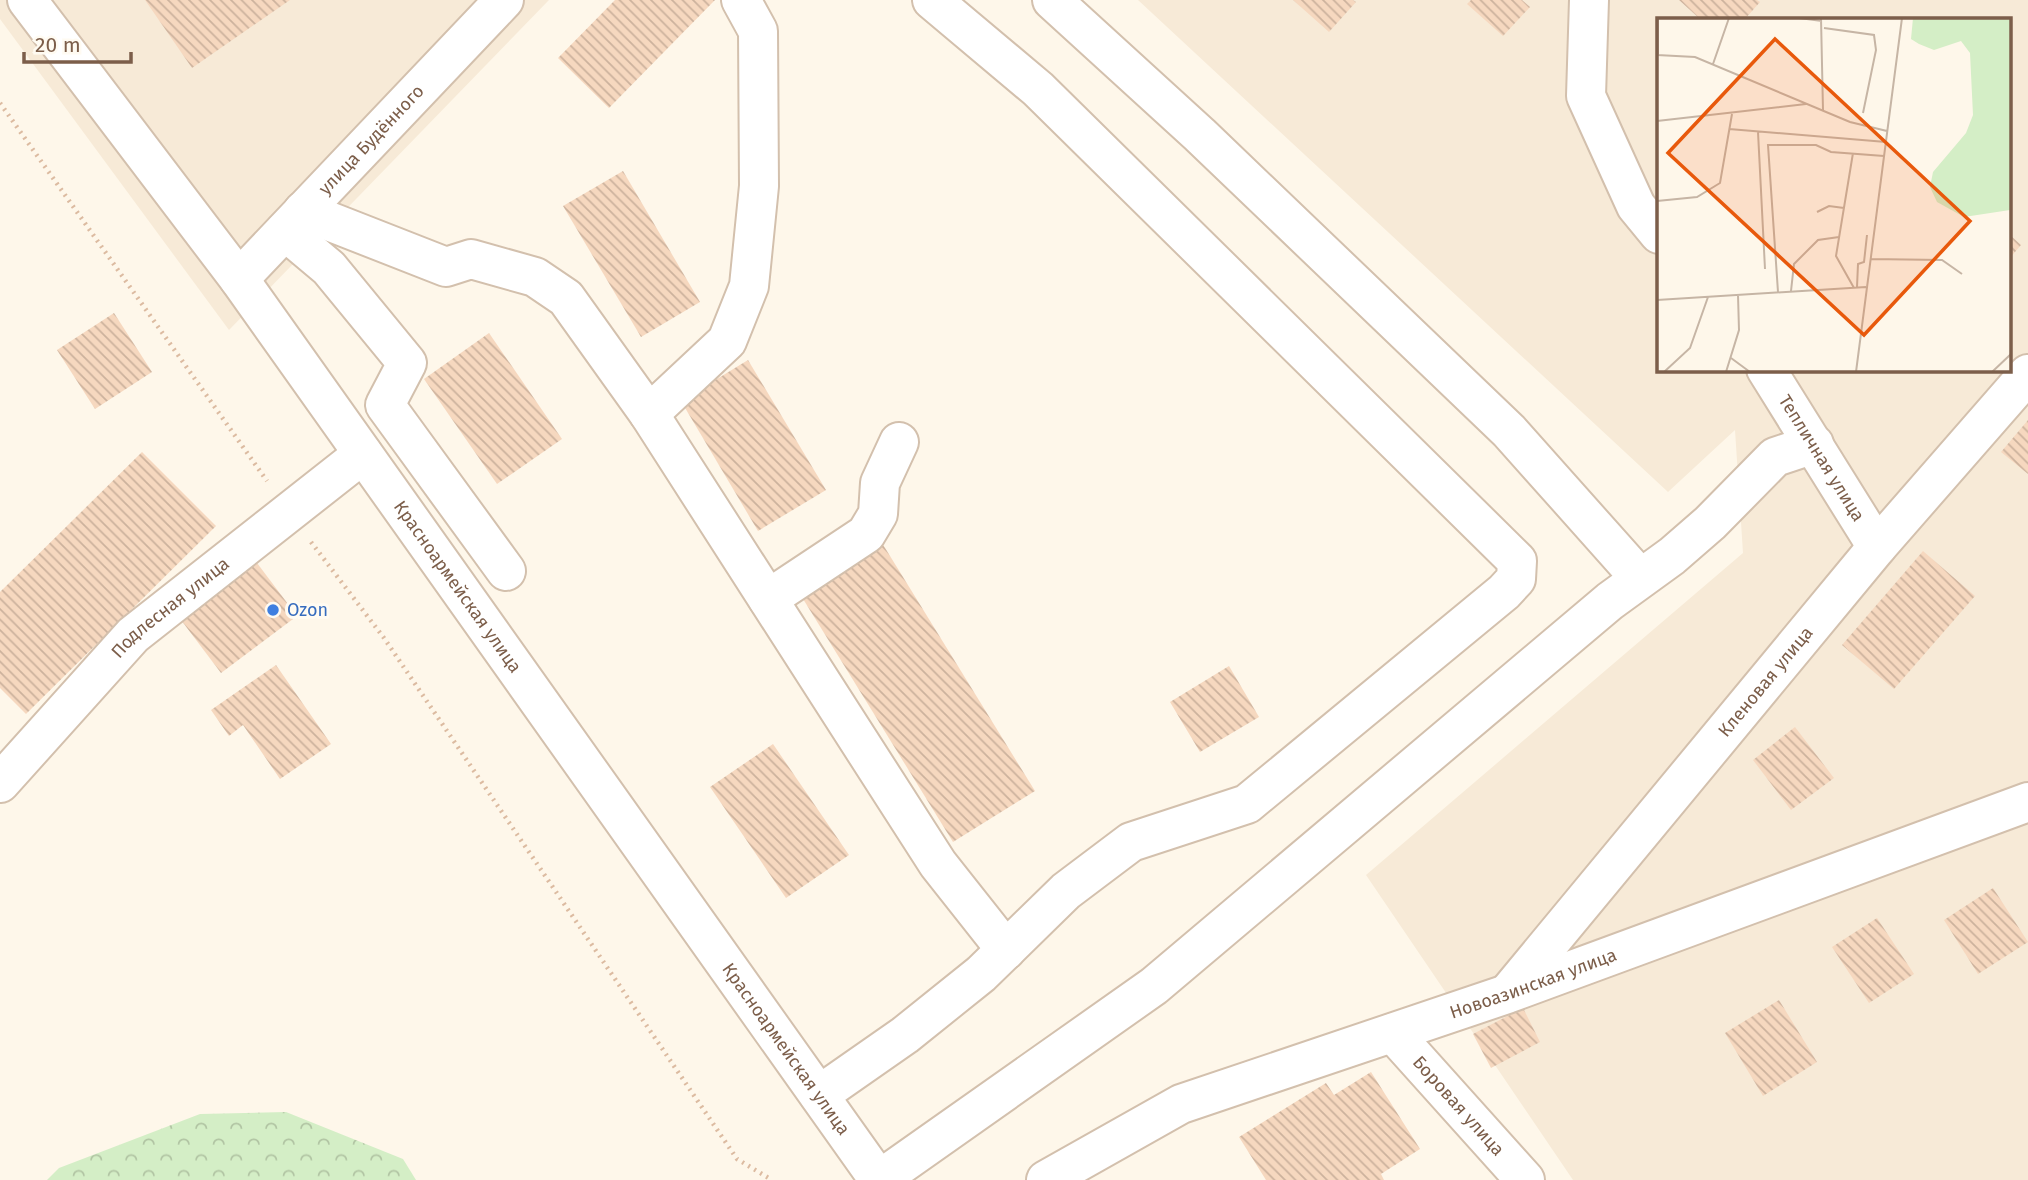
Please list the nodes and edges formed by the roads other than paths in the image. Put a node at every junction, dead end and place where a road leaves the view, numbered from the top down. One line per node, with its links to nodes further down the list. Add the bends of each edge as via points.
1 (27, 0): 9 (street, Красноармейская улица)
2 (504, 0): 7 (street, улица Будённого)
3 (741, 0): 12 (street, via 758,32 759,186 749,286 727,341)
4 (932, 0): 22 (street, via 1038,89 1517,561 1516,579 1504,593 1247,804 1131,842 1066,891)
5 (1052, 0): 18 (street, via 1509,431)
6 (1590, 0): 8 (street, via 1586,96 1636,206)
7 (294, 221): 9 (street, улица Будённого); 12 (street, via 446,267 471,260 535,277 566,298); 17 (street, via 407,363 385,405)
8 (1657, 232)
9 (239, 279): 15 (street, Красноармейская улица)
10 (1767, 371): 14 (street, Тепличная улица)
11 (2028, 373): 16 (street, Кленовая улица)
12 (649, 414): 19 (street)
13 (899, 442): 19 (street, via 880,483 878,514 866,534)
14 (1814, 444): 16 (street, Тепличная улица); 18 (street, via 1775,457 1710,523)
15 (363, 454): 20 (street, Подлесная улица, via 132,635); 25 (street, Красноармейская улица)
16 (1877, 547): 23 (street, Кленовая улица)
17 (506, 571)
18 (1640, 578): 26 (street, via 1154,986)
19 (768, 598): 22 (street, via 939,864)
20 (0, 783)
21 (2028, 802): 23 (street, Новоазинская улица)
22 (1006, 950): 25 (street, via 905,1035)
23 (1507, 994): 24 (street, Новоазинская улица)
24 (1393, 1033): 27 (street, Новоазинская улица, via 1181,1104); 28 (street, Боровая улица)
25 (819, 1095): 26 (street, Красноармейская улица)
26 (879, 1180)
27 (1046, 1180)
28 (1525, 1180)

